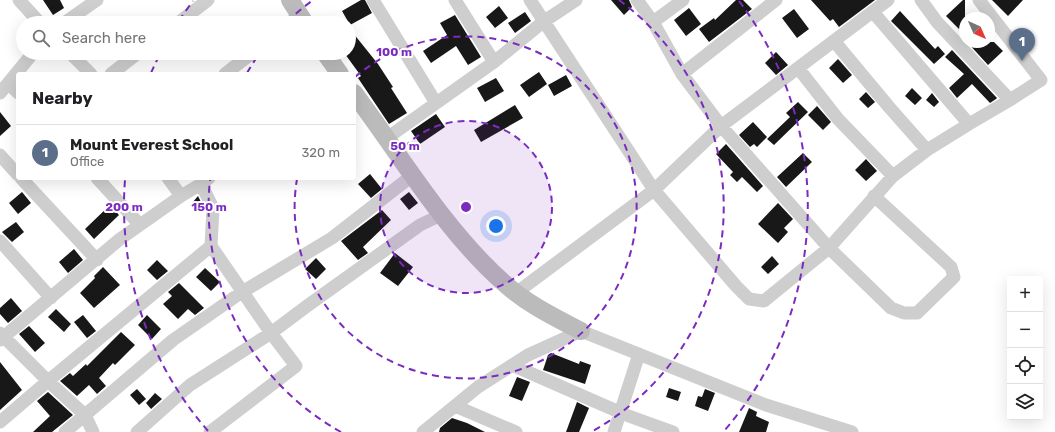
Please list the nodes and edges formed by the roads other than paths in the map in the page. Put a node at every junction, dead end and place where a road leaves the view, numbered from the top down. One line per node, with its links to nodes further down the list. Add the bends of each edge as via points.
1 (18, 0): 15 (street)
2 (97, 0): 16 (street)
3 (208, 0): 17 (street)
4 (373, 0): 39 (street)
5 (455, 0): 26 (street)
6 (530, 0): 18 (street)
7 (576, 0): 18 (street)
8 (637, 0): 19 (street)
9 (683, 0): 19 (street)
10 (776, 0): 34 (street)
11 (888, 0): 14 (street)
12 (921, 0): 38 (street, via 937,22)
13 (979, 0): 38 (street, via 1041,80)
14 (873, 12): 20 (street); 40 (street)
15 (33, 16)
16 (74, 16)
17 (187, 16)
18 (544, 22): 26 (street); 52 (street)
19 (653, 22): 34 (street)
20 (834, 41): 27 (street); 43 (street)
21 (27, 60): 28 (street)
22 (77, 60): 29 (street)
23 (129, 60): 30 (street)
24 (243, 60): 31 (street)
25 (330, 60): 32 (street)
26 (494, 62): 39 (street)
27 (798, 68): 41 (street); 47 (street, via 838,119)
28 (17, 72)
29 (89, 72)
30 (114, 72)
31 (228, 72)
32 (339, 72)
33 (16, 74): 35 (street)
34 (682, 74): 41 (street)
35 (4, 88): 36 (street)
36 (16, 92)
37 (356, 96): 42 (street)
38 (1010, 100): 40 (street)
39 (436, 103): 42 (street)
40 (969, 124): 43 (street)
41 (721, 126): 52 (street); 59 (street)
42 (387, 138): 46 (street)
43 (927, 150): 47 (street)
44 (0, 155): 45 (street)
45 (16, 173)
46 (413, 175): 55 (street); 61 (street, via 332,238)
47 (893, 176): 54 (street)
48 (23, 180): 60 (street)
49 (99, 180): 56 (street)
50 (169, 180): 53 (street)
51 (205, 181): 53 (street); 58 (street, via 213,208)
52 (654, 190): 59 (street, via 749,299 764,301); 62 (street)
53 (181, 196): 56 (street)
54 (874, 196): 59 (street); 59 (street, via 951,267 954,276 917,313 904,313 891,308)
55 (443, 214): 62 (street, via 473,254); 65 (street, via 420,225)
56 (140, 225): 60 (street)
57 (0, 242): 63 (street)
58 (211, 246): 61 (street); 69 (street)
59 (829, 248)
60 (96, 260): 63 (street)
61 (242, 292): 65 (street); 72 (street, via 173,340)
62 (516, 292): 64 (street, via 542,312)
63 (50, 298): 66 (street)
64 (581, 331): 67 (street); 68 (street, via 528,355)
65 (271, 334): 77 (street, via 190,385); 78 (street, via 296,366)
66 (1, 337): 69 (street)
67 (642, 356): 71 (street); 74 (street, via 766,405)
68 (512, 366): 70 (street, via 478,387); 71 (street)
69 (48, 381): 72 (street); 73 (street)
70 (454, 406): 79 (street); 80 (street)
71 (624, 414): 81 (street); 82 (street); 83 (street)
72 (84, 415): 75 (street); 76 (street)
73 (0, 422)
74 (845, 431)
75 (65, 432)
76 (93, 432)
77 (137, 432)
78 (210, 432)
79 (423, 432)
80 (516, 432)
81 (614, 432)
82 (620, 432)
83 (674, 432)

